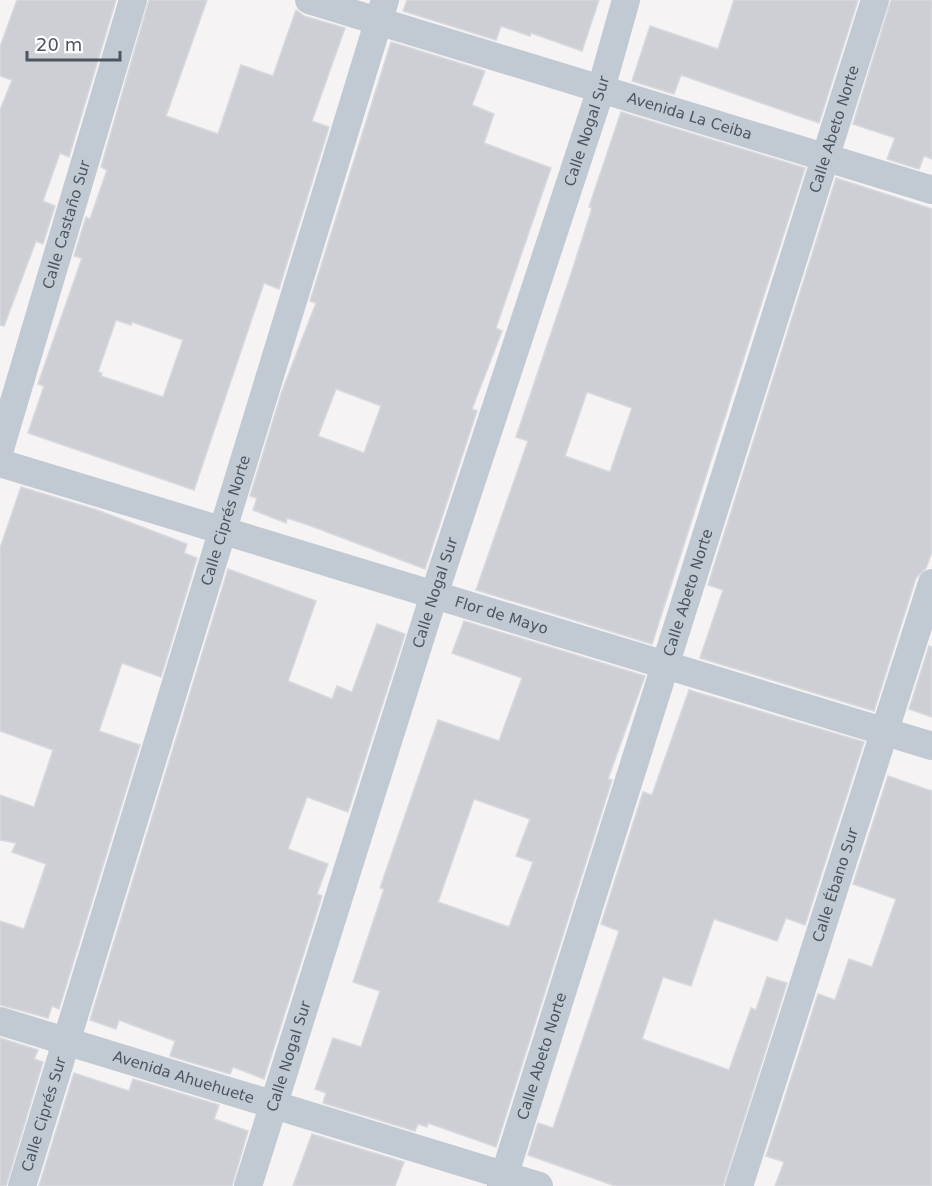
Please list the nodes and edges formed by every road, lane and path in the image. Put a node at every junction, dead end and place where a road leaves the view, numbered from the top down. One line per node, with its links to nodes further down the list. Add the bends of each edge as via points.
1 (133, 0): 9 (street, Calle Castaño Sur)
2 (309, 0): 5 (street, Avenida La Ceiba)
3 (626, 0): 6 (street, Calle Nogal Sur)
4 (875, 0): 7 (street, Calle Abeto Norte)
5 (382, 11): 6 (street, Avenida La Ceiba); 11 (street, Calle Ciprés Norte)
6 (601, 89): 7 (street, Avenida La Ceiba); 13 (street, Calle Nogal Sur)
7 (825, 157): 8 (street, Avenida La Ceiba); 14 (street, Calle Abeto Norte)
8 (932, 190)
9 (0, 449)
10 (0, 463): 11 (street, Flor de Mayo)
11 (221, 530): 13 (street, Flor de Mayo); 18 (street, Calle Ciprés Norte)
12 (932, 583): 15 (street, Calle Ébano Sur)
13 (434, 595): 14 (street, Flor de Mayo); 19 (street, Calle Nogal Sur)
14 (665, 665): 15 (street, Flor de Mayo); 20 (street, Calle Abeto Norte)
15 (884, 732): 16 (street, Flor de Mayo); 24 (street, Calle Ébano Sur)
16 (932, 746)
17 (0, 1021): 18 (street, Avenida Ahuehuete)
18 (64, 1041): 19 (street, Avenida Ahuehuete); 21 (street, Calle Ciprés Sur)
19 (273, 1105): 20 (street, Avenida Ahuehuete); 22 (street, Calle Nogal Sur)
20 (503, 1181): 23 (street, Avenida Ahuehuete)
21 (22, 1186)
22 (248, 1186)
23 (539, 1186)
24 (739, 1186)

